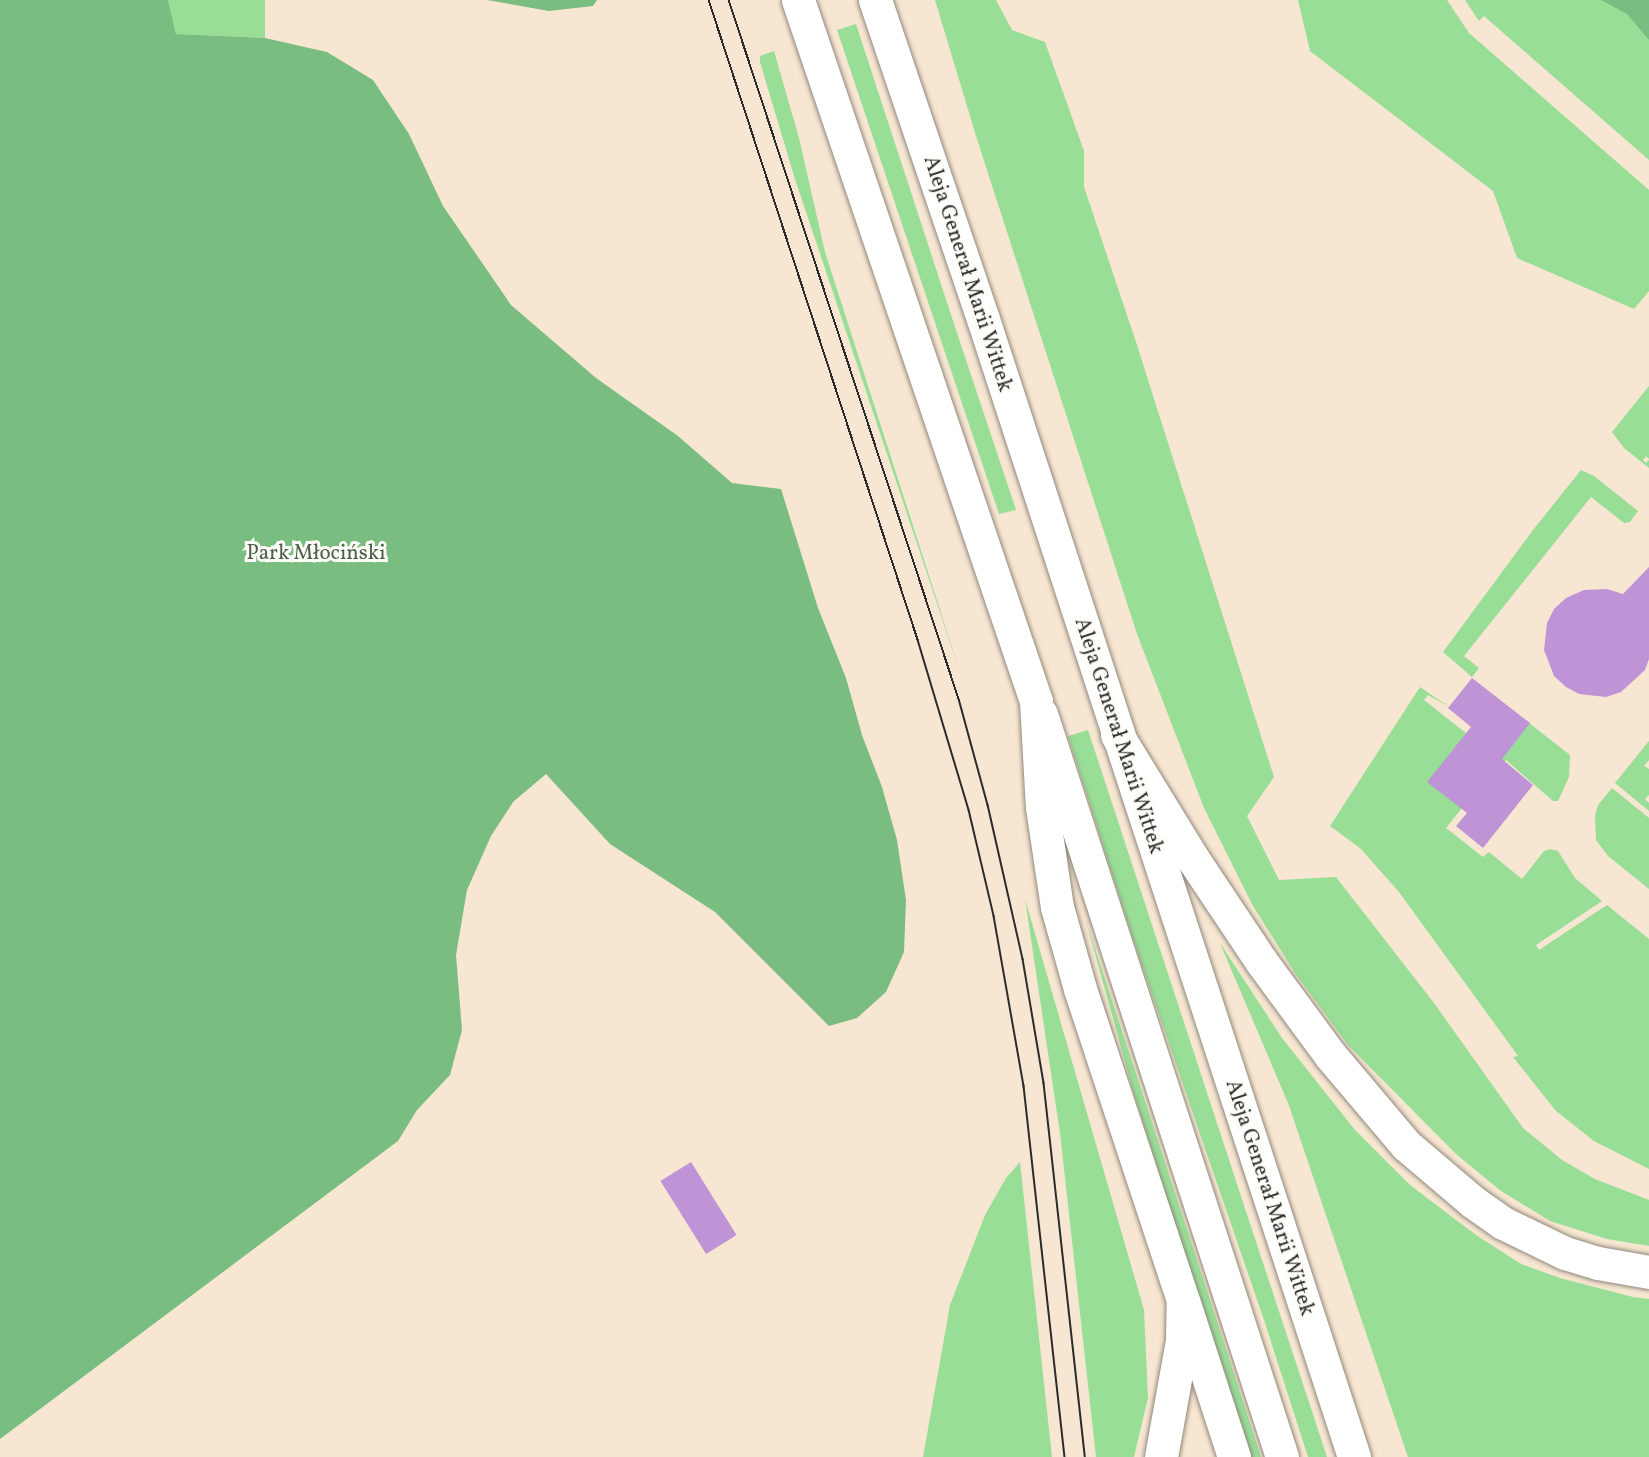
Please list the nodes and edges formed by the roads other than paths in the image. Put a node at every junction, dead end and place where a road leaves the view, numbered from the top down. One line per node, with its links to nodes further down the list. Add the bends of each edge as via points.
1 (798, 0): 3 (main road)
2 (878, 8): 4 (main road, Aleja Generał Marii Wittek)
3 (1036, 701): 6 (main road, via 1042,807 1057,908); 9 (main road)
4 (1117, 735): 5 (main road, via 1261,962 1330,1055 1406,1145 1503,1223 1565,1252 1598,1263); 10 (main road, Aleja Generał Marii Wittek)
5 (1649, 1272)
6 (1183, 1301): 7 (main road, via 1180,1350); 8 (main road)
7 (1161, 1457)
8 (1234, 1457)
9 (1282, 1457)
10 (1354, 1457)

